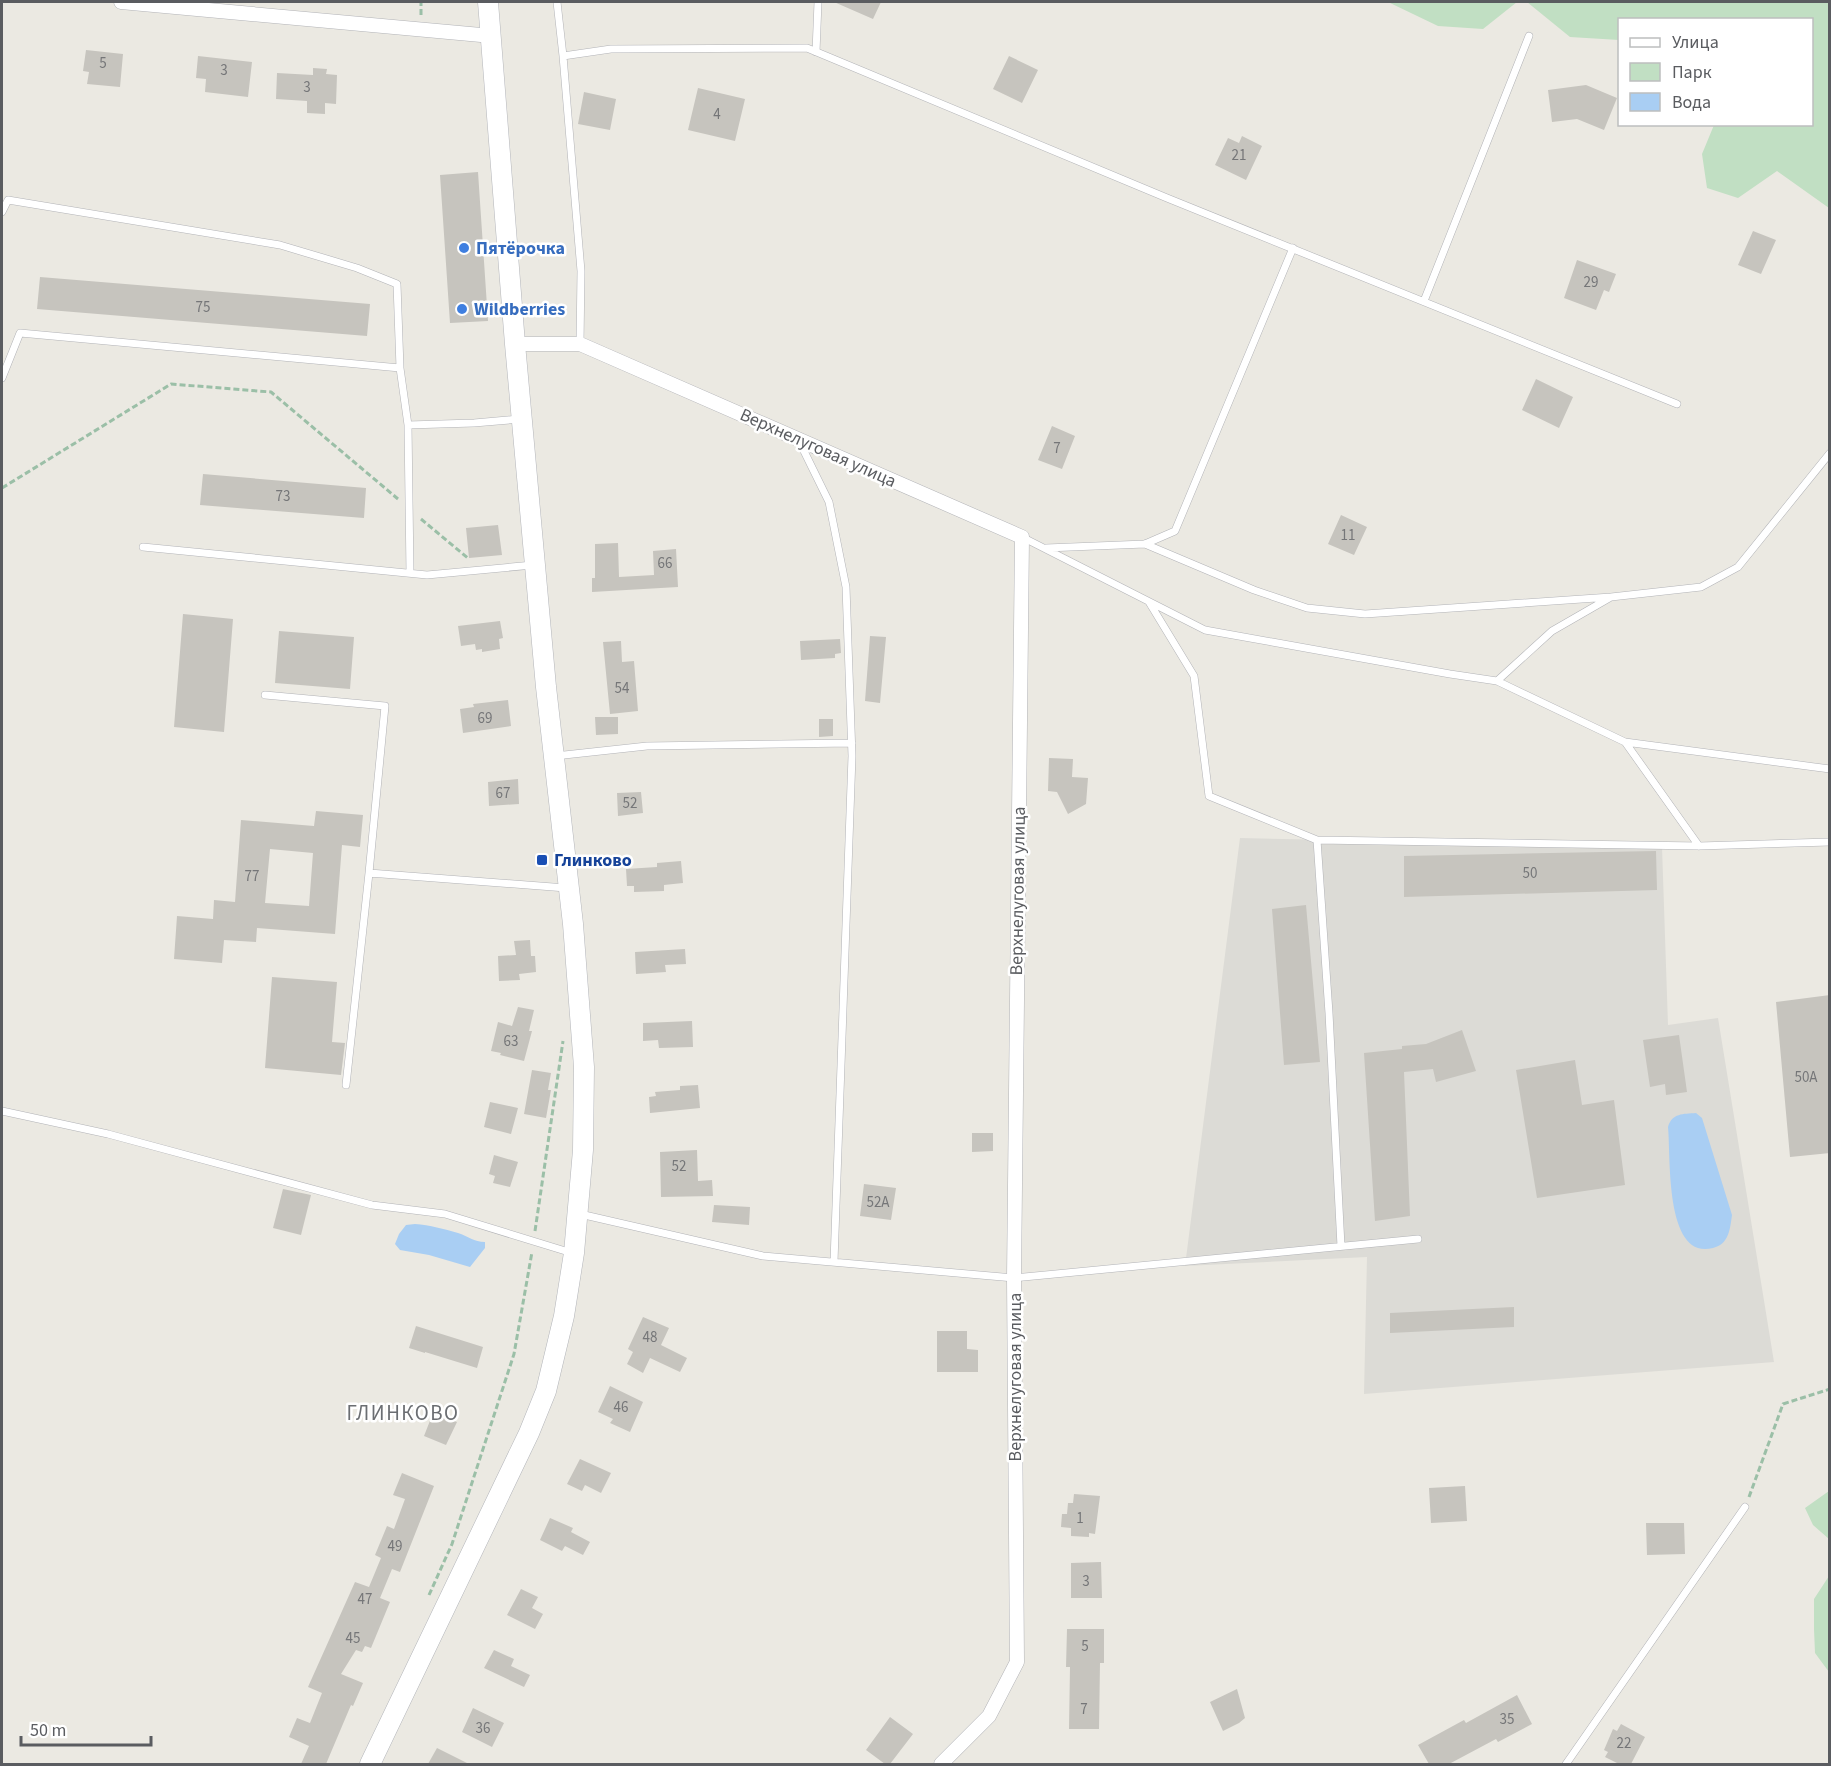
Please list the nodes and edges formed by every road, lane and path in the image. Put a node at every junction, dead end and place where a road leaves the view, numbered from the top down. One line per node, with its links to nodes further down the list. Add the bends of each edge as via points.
1 (122, 2): 5 (street)
2 (488, 2): 5 (main road)
3 (557, 2): 8 (lane)
4 (818, 2): 7 (lane)
5 (492, 36): 13 (main road)
6 (1529, 36): 12 (lane)
7 (816, 52): 8 (lane, via 807,48 611,49); 11 (lane)
8 (563, 56): 14 (lane, via 581,271)
9 (5, 200): 10 (lane); 15 (lane, via 280,245 398,284)
10 (2, 212)
11 (1293, 248): 12 (lane); 25 (lane, via 1175,531)
12 (1424, 301): 17 (lane)
13 (515, 344): 14 (street, Верхнелуговая улица); 18 (main road)
14 (580, 344): 20 (street, Верхнелуговая улица)
15 (400, 368): 16 (lane, via 20,333); 19 (lane)
16 (2, 378)
17 (1677, 404)
18 (523, 419): 19 (lane); 28 (main road)
19 (408, 424): 23 (lane)
20 (797, 439): 24 (street, Верхнелуговая улица); 36 (lane, via 829,502 846,587)
21 (1830, 453): 31 (lane, via 1738,567 1701,587)
22 (2, 488): 23 (path, via 171,384 270,392)
23 (409, 508): 29 (path); 30 (lane)
24 (1022, 537): 27 (lane); 53 (street, Верхнелуговая улица)
25 (1145, 544): 27 (lane); 31 (lane, via 1307,608 1365,614)
26 (143, 547): 30 (lane)
27 (1044, 548): 32 (lane)
28 (536, 565): 29 (lane); 37 (main road)
29 (482, 570): 30 (lane)
30 (410, 573)
31 (1611, 597): 33 (lane, via 1552,631)
32 (1149, 601): 33 (lane, via 1205,630); 39 (lane, via 1194,676 1209,796)
33 (1497, 681): 35 (lane)
34 (265, 695): 42 (lane, via 385,706)
35 (1625, 742): 38 (lane); 41 (lane)
36 (852, 743): 37 (lane, via 647,746); 52 (lane)
37 (555, 756): 43 (main road)
38 (1830, 769)
39 (1317, 840): 41 (lane); 50 (lane)
40 (1830, 842): 41 (lane)
41 (1699, 846)
42 (369, 873): 43 (lane); 45 (lane)
43 (569, 889): 47 (main road, via 584,1067)
44 (564, 1034): 49 (path)
45 (346, 1085)
46 (2, 1111): 49 (lane, via 108,1134 372,1205 445,1214)
47 (577, 1213): 51 (main road); 52 (lane, via 763,1256)
48 (1418, 1239): 50 (lane)
49 (534, 1241): 51 (lane); 56 (path, via 514,1354 452,1544)
50 (1341, 1246): 53 (lane)
51 (574, 1253): 57 (main road, via 546,1391)
52 (834, 1262): 53 (lane)
53 (1014, 1278): 58 (street, Верхнелуговая улица, via 1017,1662 989,1716)
54 (1830, 1389): 55 (path, via 1783,1404)
55 (1745, 1507): 59 (lane)
56 (428, 1596)
57 (370, 1764)
58 (941, 1764)
59 (1566, 1764)

